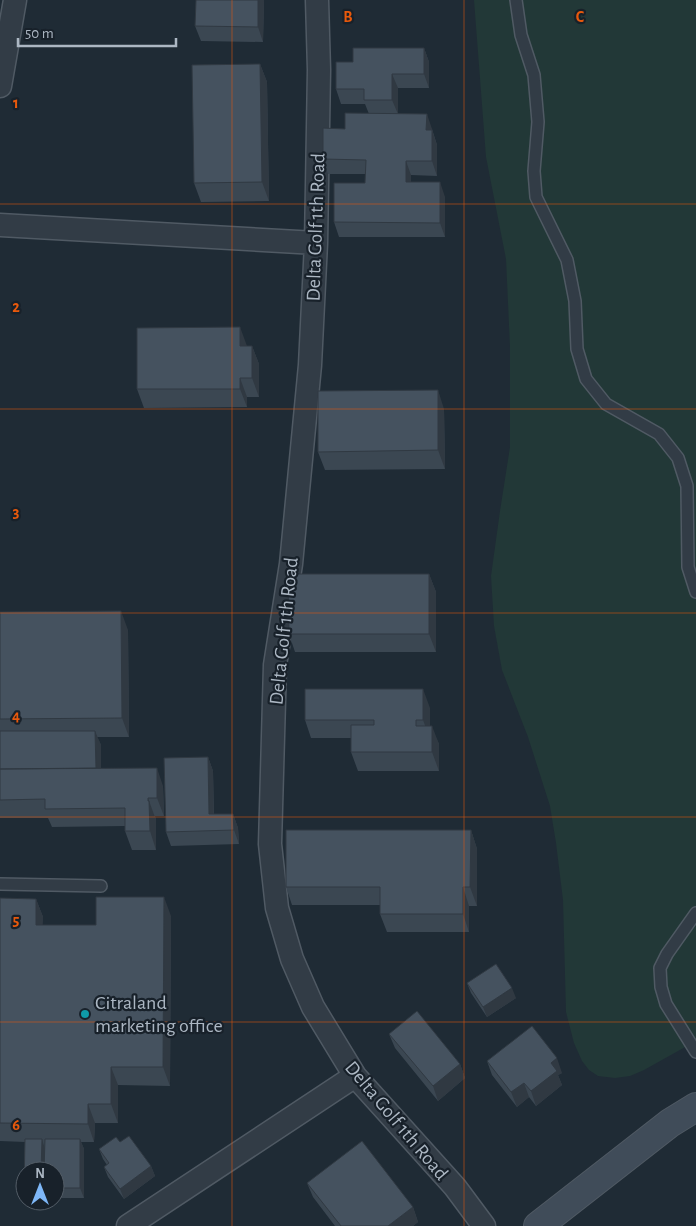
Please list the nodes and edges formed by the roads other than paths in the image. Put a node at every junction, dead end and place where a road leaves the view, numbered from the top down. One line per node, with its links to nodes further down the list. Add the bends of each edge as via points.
1 (15, 0): 4 (street)
2 (316, 0): 6 (street, Delta Golf 1th Road, via 319,70)
3 (516, 0): 7 (lane, via 536,94 536,197 567,260 575,301 577,349 586,379 606,404 659,434 678,458 687,486 688,568)
4 (0, 86)
5 (0, 225): 6 (street)
6 (316, 243): 12 (street, Delta Golf 1th Road, via 310,365 292,555 275,665 270,844 277,908 292,959 314,1007)
7 (696, 592)
8 (0, 884): 9 (lane)
9 (101, 886)
10 (696, 914): 11 (lane, via 660,968 666,1004)
11 (696, 1052)
12 (355, 1076): 14 (street); 15 (street, Delta Golf 1th Road, via 455,1187)
13 (696, 1107): 16 (street, via 670,1123)
14 (128, 1226)
15 (484, 1226)
16 (538, 1226)

